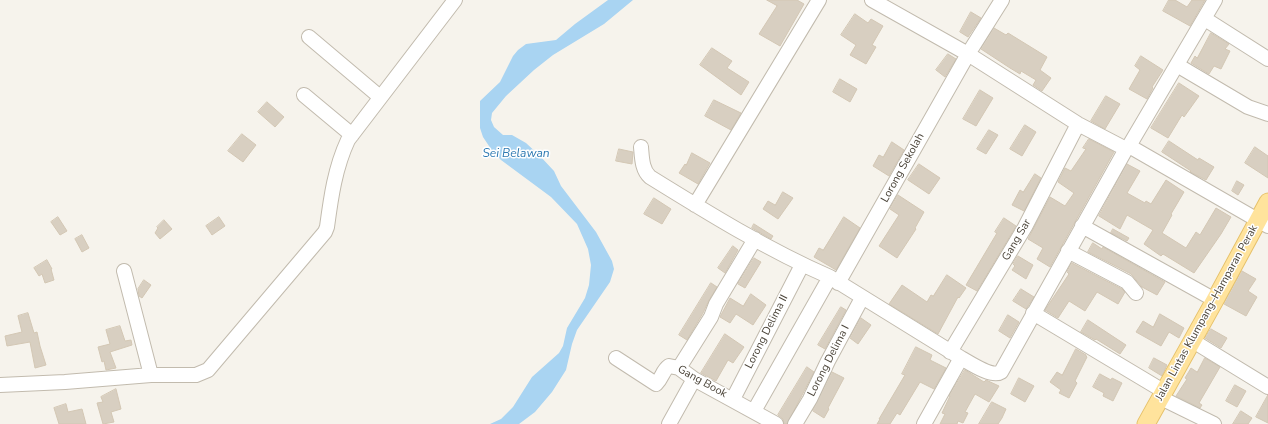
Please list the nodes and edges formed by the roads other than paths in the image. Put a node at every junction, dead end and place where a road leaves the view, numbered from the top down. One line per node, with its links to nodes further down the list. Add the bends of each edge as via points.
1 (455, 0): 12 (street)
2 (819, 0): 19 (street)
3 (872, 0): 8 (street)
4 (1002, 0): 8 (street, Lorong Sekolah)
5 (1215, 0): 6 (street)
6 (1205, 19): 9 (street); 10 (street)
7 (309, 37): 12 (street)
8 (968, 54): 14 (street); 26 (street, Lorong Sekolah)
9 (1268, 59)
10 (1177, 65): 13 (street, via 1248,107); 17 (street)
11 (304, 94): 15 (street)
12 (380, 97): 15 (street)
13 (1268, 114)
14 (1078, 124): 17 (street); 32 (street, Gang Sar, via 1026,227)
15 (352, 135): 35 (street, via 338,165 326,227 320,238 208,370 196,375)
16 (641, 147): 19 (street, via 646,173)
17 (1128, 148): 20 (street); 21 (street)
18 (1268, 202): 20 (main road, Jalan Lintas Klumpang–Hamparan Perak)
19 (695, 205): 22 (street)
20 (1263, 222): 29 (main road, Jalan Lintas Klumpang–Hamparan Perak)
21 (1082, 226): 23 (street); 29 (street)
22 (755, 238): 24 (street); 34 (street)
23 (1068, 251): 27 (street, via 1127,282); 30 (street)
24 (802, 265): 26 (street); 40 (street, Lorong Delima II)
25 (124, 271): 35 (street)
26 (834, 280): 28 (street); 41 (street, Lorong Sekolah)
27 (1136, 293)
28 (862, 298): 32 (street); 44 (street, Lorong Delima I)
29 (1215, 300): 31 (main road, Jalan Lintas Klumpang–Hamparan Perak)
30 (1033, 313): 32 (street, via 998,374 986,371); 39 (street)
31 (1193, 340): 38 (street); 39 (main road, Jalan Lintas Klumpang–Hamparan Perak)
32 (956, 355): 45 (street, Gang Sar)
33 (616, 358): 34 (street, Gang Book, via 656,384 669,366)
34 (679, 368): 36 (street, Gang Book)
35 (151, 375): 37 (street)
36 (694, 379): 40 (street, Gang Book); 42 (street)
37 (0, 385)
38 (1268, 387)
39 (1163, 395): 46 (main road, Jalan Lintas Klumpang–Hamparan Perak); 47 (street)
40 (733, 399): 41 (street, Gang Book)
41 (754, 411): 43 (street, Gang Book)
42 (669, 424)
43 (776, 424)
44 (795, 424)
45 (924, 424)
46 (1146, 424)
47 (1214, 424)

